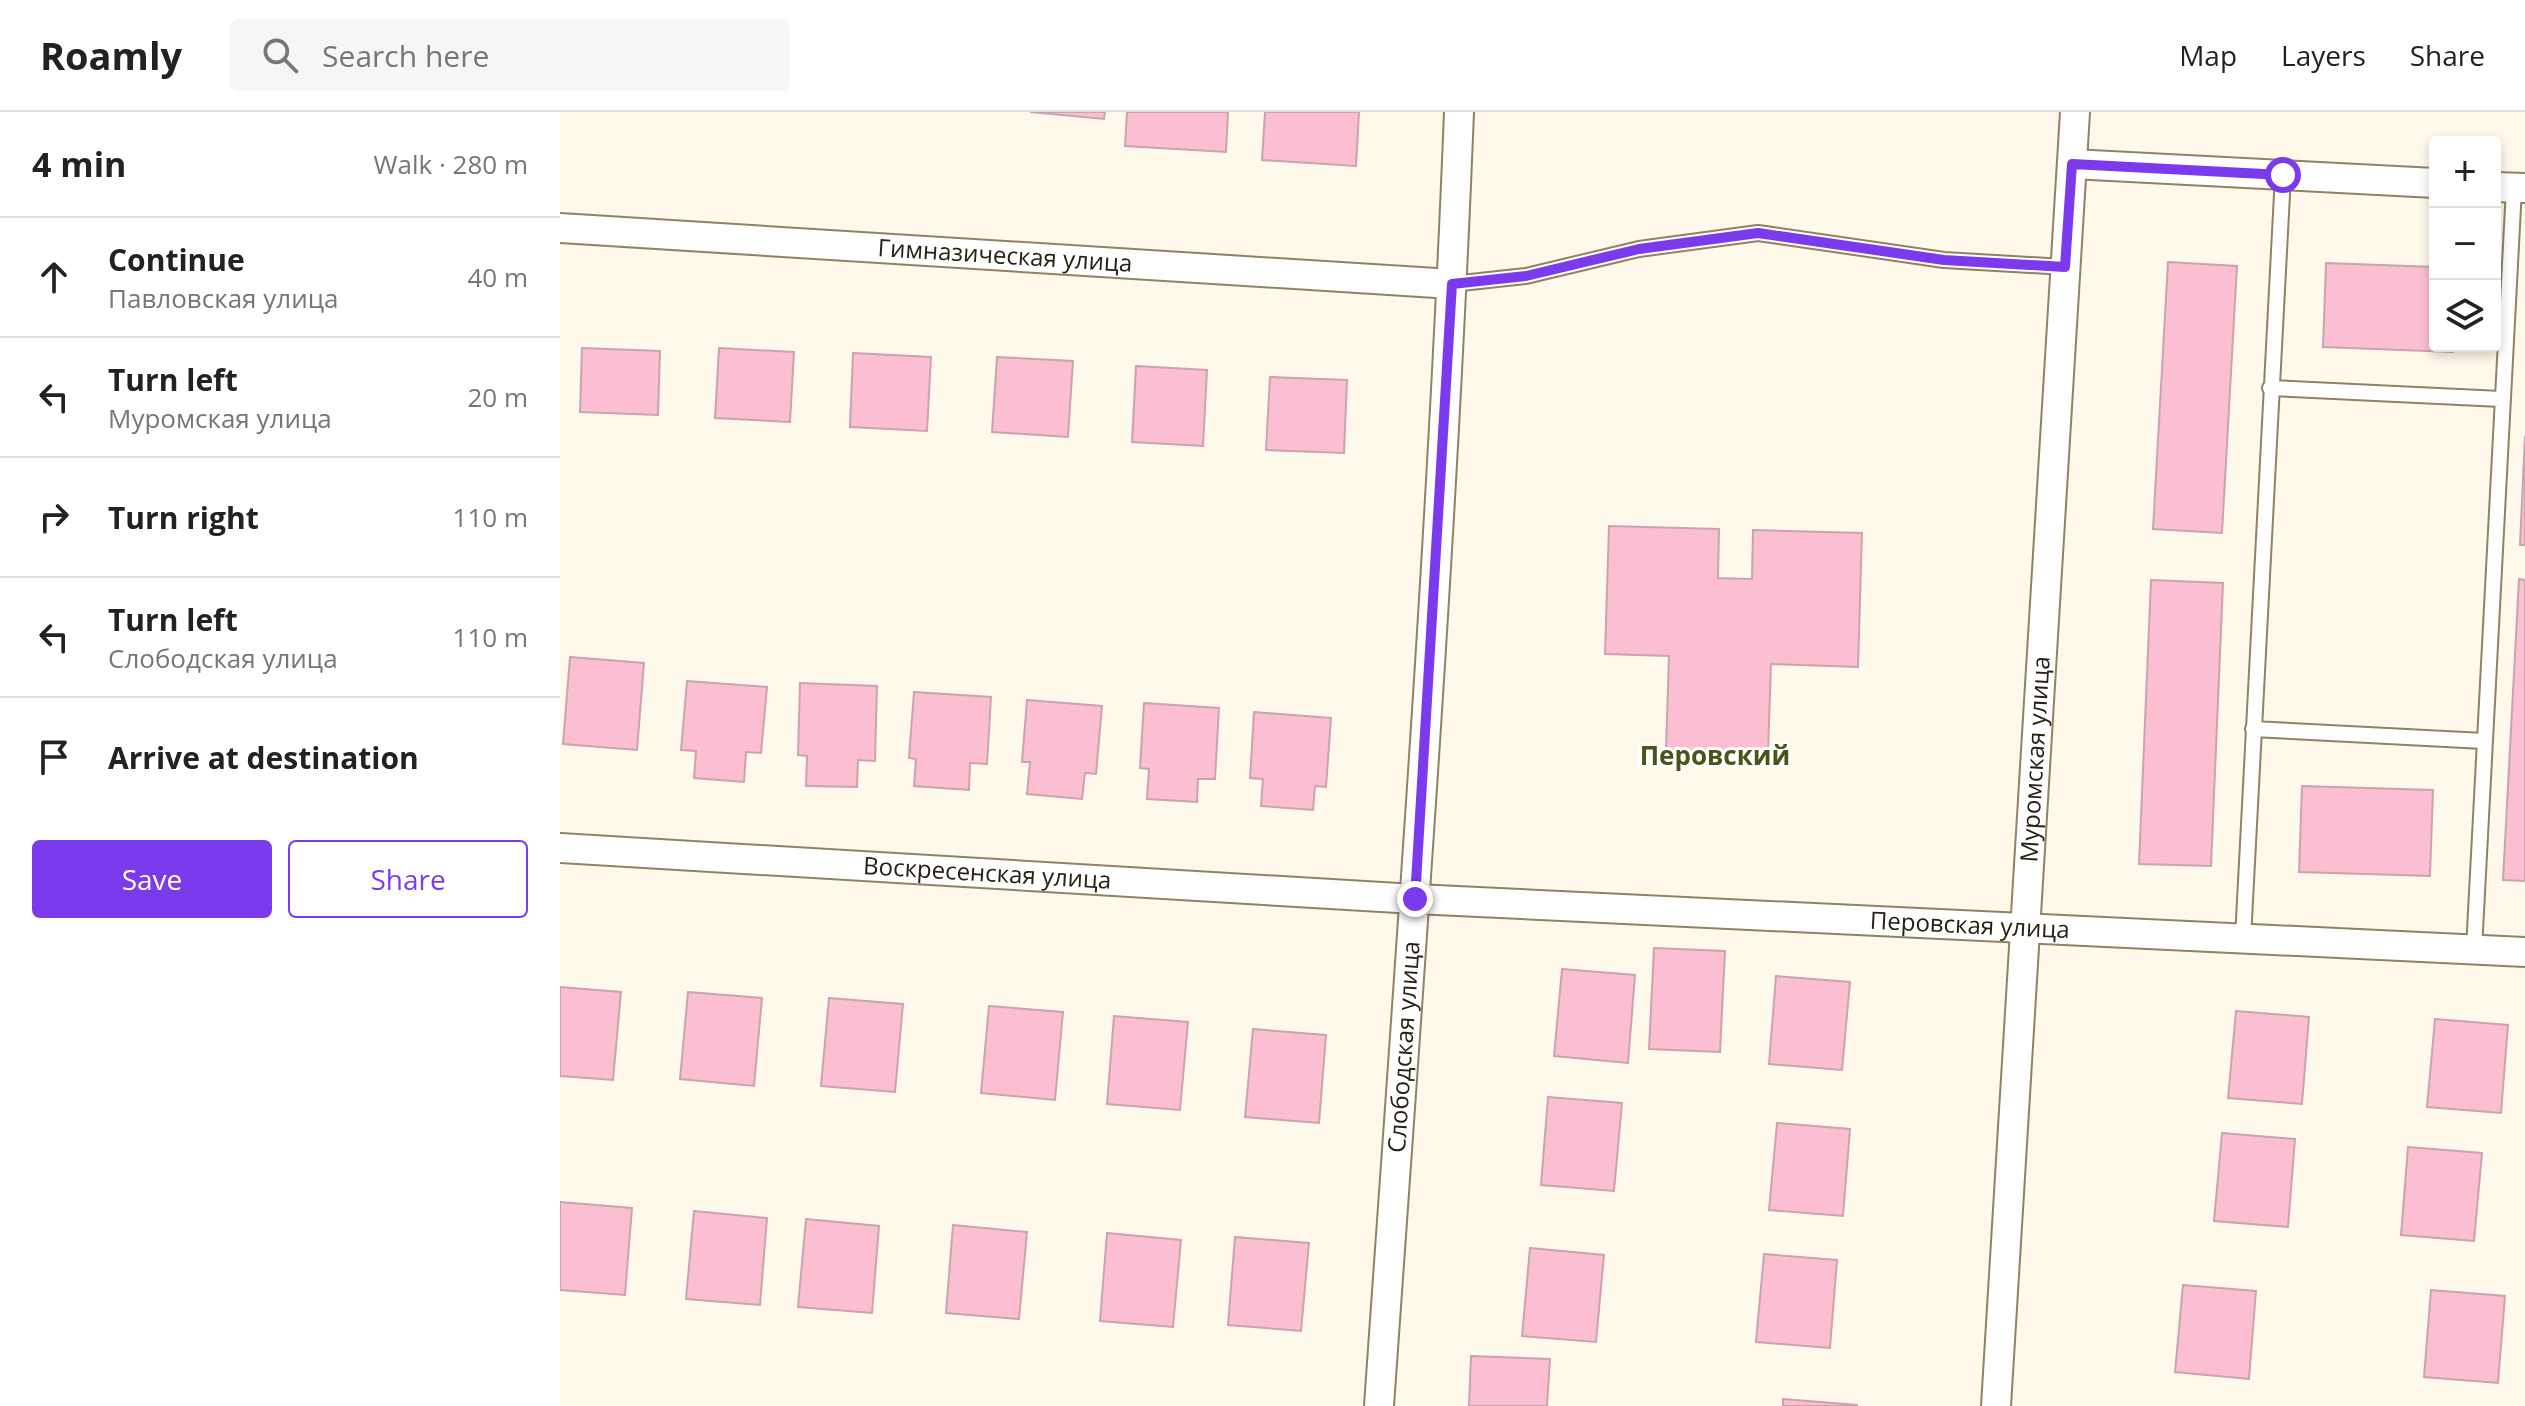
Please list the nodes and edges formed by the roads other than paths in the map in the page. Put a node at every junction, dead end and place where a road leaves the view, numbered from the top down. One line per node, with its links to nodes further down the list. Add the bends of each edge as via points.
1 (1459, 112): 9 (street, Слободская улица)
2 (2075, 112): 3 (street, Муромская улица)
3 (2072, 164): 4 (street); 8 (street, Муромская улица)
4 (2283, 175): 5 (street); 10 (lane)
5 (2429, 183)
6 (2511, 187): 11 (lane)
7 (560, 228): 9 (street, Гимназическая улица)
8 (2065, 267): 9 (lane, via 1944,260 1758,233 1639,249 1526,276); 16 (street, Муромская улица)
9 (1452, 284): 15 (street, Слободская улица)
10 (2270, 388): 11 (lane); 12 (lane)
11 (2501, 399): 13 (lane)
12 (2253, 729): 13 (lane); 17 (lane)
13 (2484, 741): 18 (lane)
14 (560, 848): 15 (street, Воскресенская улица)
15 (1415, 899): 16 (street, Перовская улица); 20 (street, Слободская улица)
16 (2026, 928): 17 (street, Перовская улица); 21 (street, Муромская улица)
17 (2243, 939): 18 (street, Перовская улица)
18 (2474, 950): 19 (street, Перовская улица)
19 (2525, 952)
20 (1379, 1406)
21 (1996, 1406)

